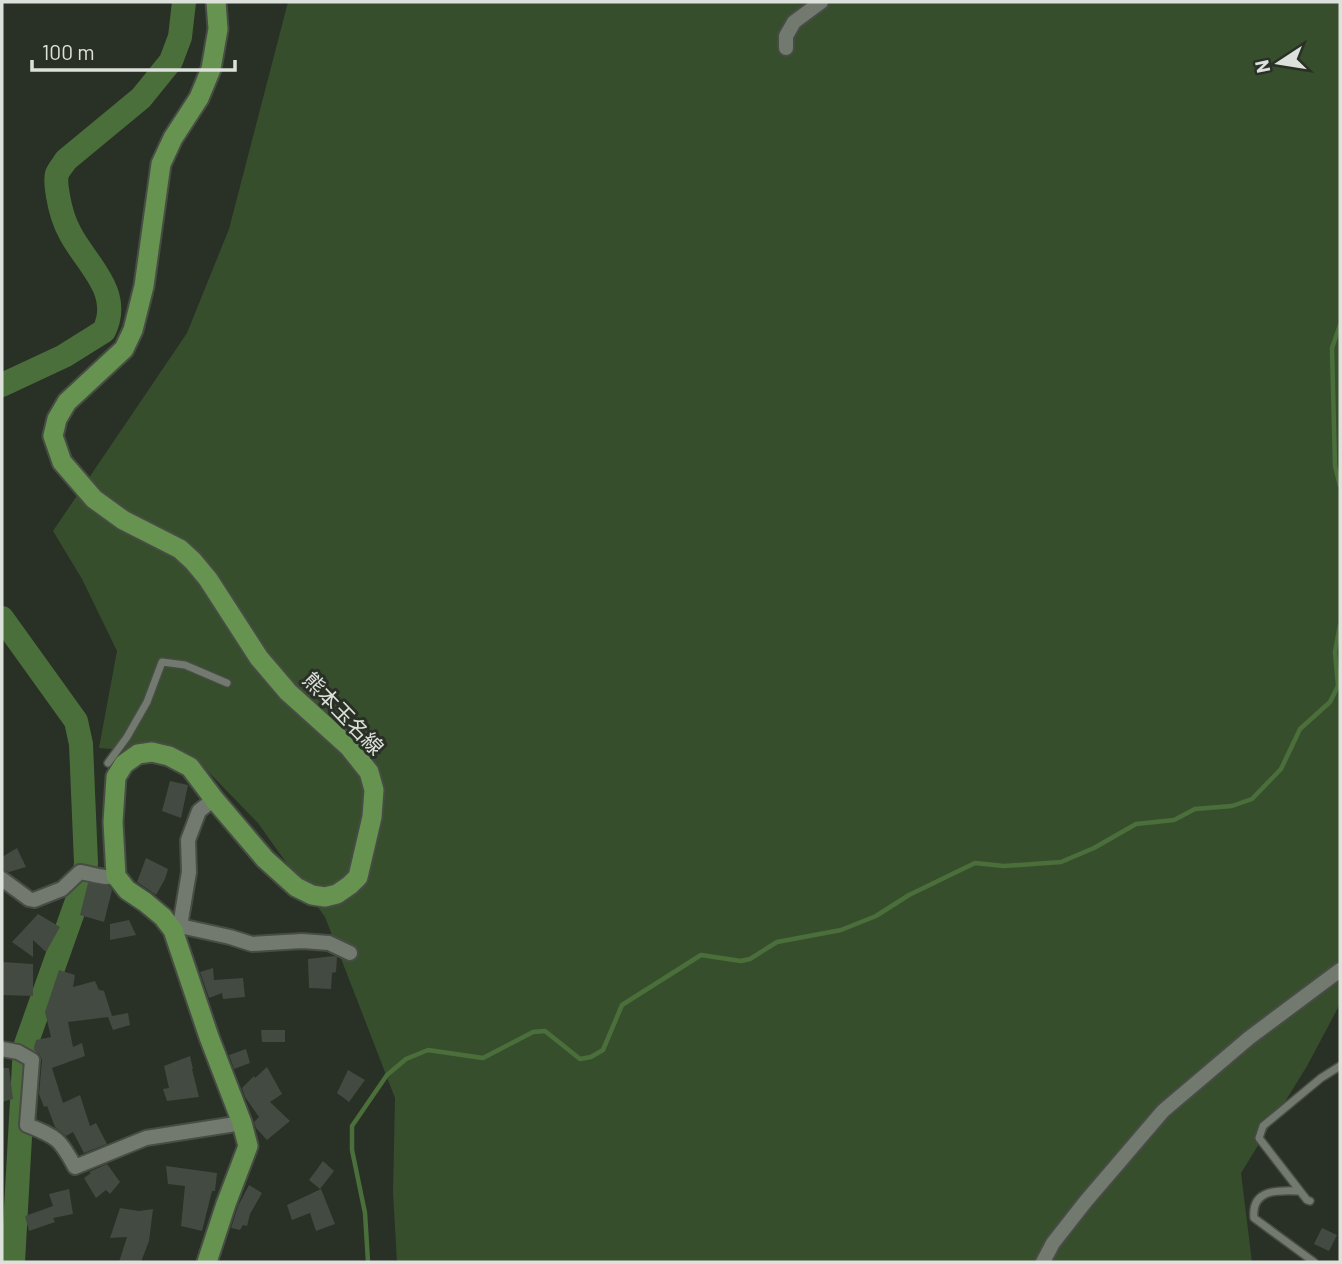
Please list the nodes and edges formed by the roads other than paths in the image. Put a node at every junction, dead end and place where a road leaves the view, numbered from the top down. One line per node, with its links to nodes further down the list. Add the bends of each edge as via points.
1 (216, 2): 6 (main road, 熊本玉名線, via 218,29 211,69 161,164 144,286 133,330 124,349 67,402 52,436 62,462 94,499 193,561 259,658 369,772 374,790 372,817 358,877 337,894 325,897 296,887 265,859)
2 (821, 2): 3 (street, via 794,22 786,36)
3 (786, 48)
4 (227, 683): 5 (lane, via 185,665 162,662 147,702)
5 (108, 763)
6 (214, 799): 7 (main road, 熊本玉名線, via 190,767 169,756 138,754 124,764 116,777 114,798); 9 (street, via 199,811 188,840 189,872)
7 (116, 876): 8 (street, via 86,873 34,900); 9 (main road)
8 (2, 879)
9 (176, 928): 10 (street, via 252,944 329,943); 14 (main road, via 209,1037)
10 (350, 953)
11 (1340, 970): 18 (street, via 1249,1038 1163,1111 1053,1243)
12 (2, 1049): 14 (street, via 33,1060 27,1125 50,1134 64,1146 75,1167 146,1138)
13 (1340, 1066): 15 (lane, via 1263,1126 1259,1138)
14 (242, 1123): 17 (main road, via 248,1146)
15 (1300, 1191): 16 (lane); 19 (lane, via 1270,1192 1253,1209 1254,1218)
16 (1310, 1201)
17 (207, 1262)
18 (1043, 1262)
19 (1314, 1262)

